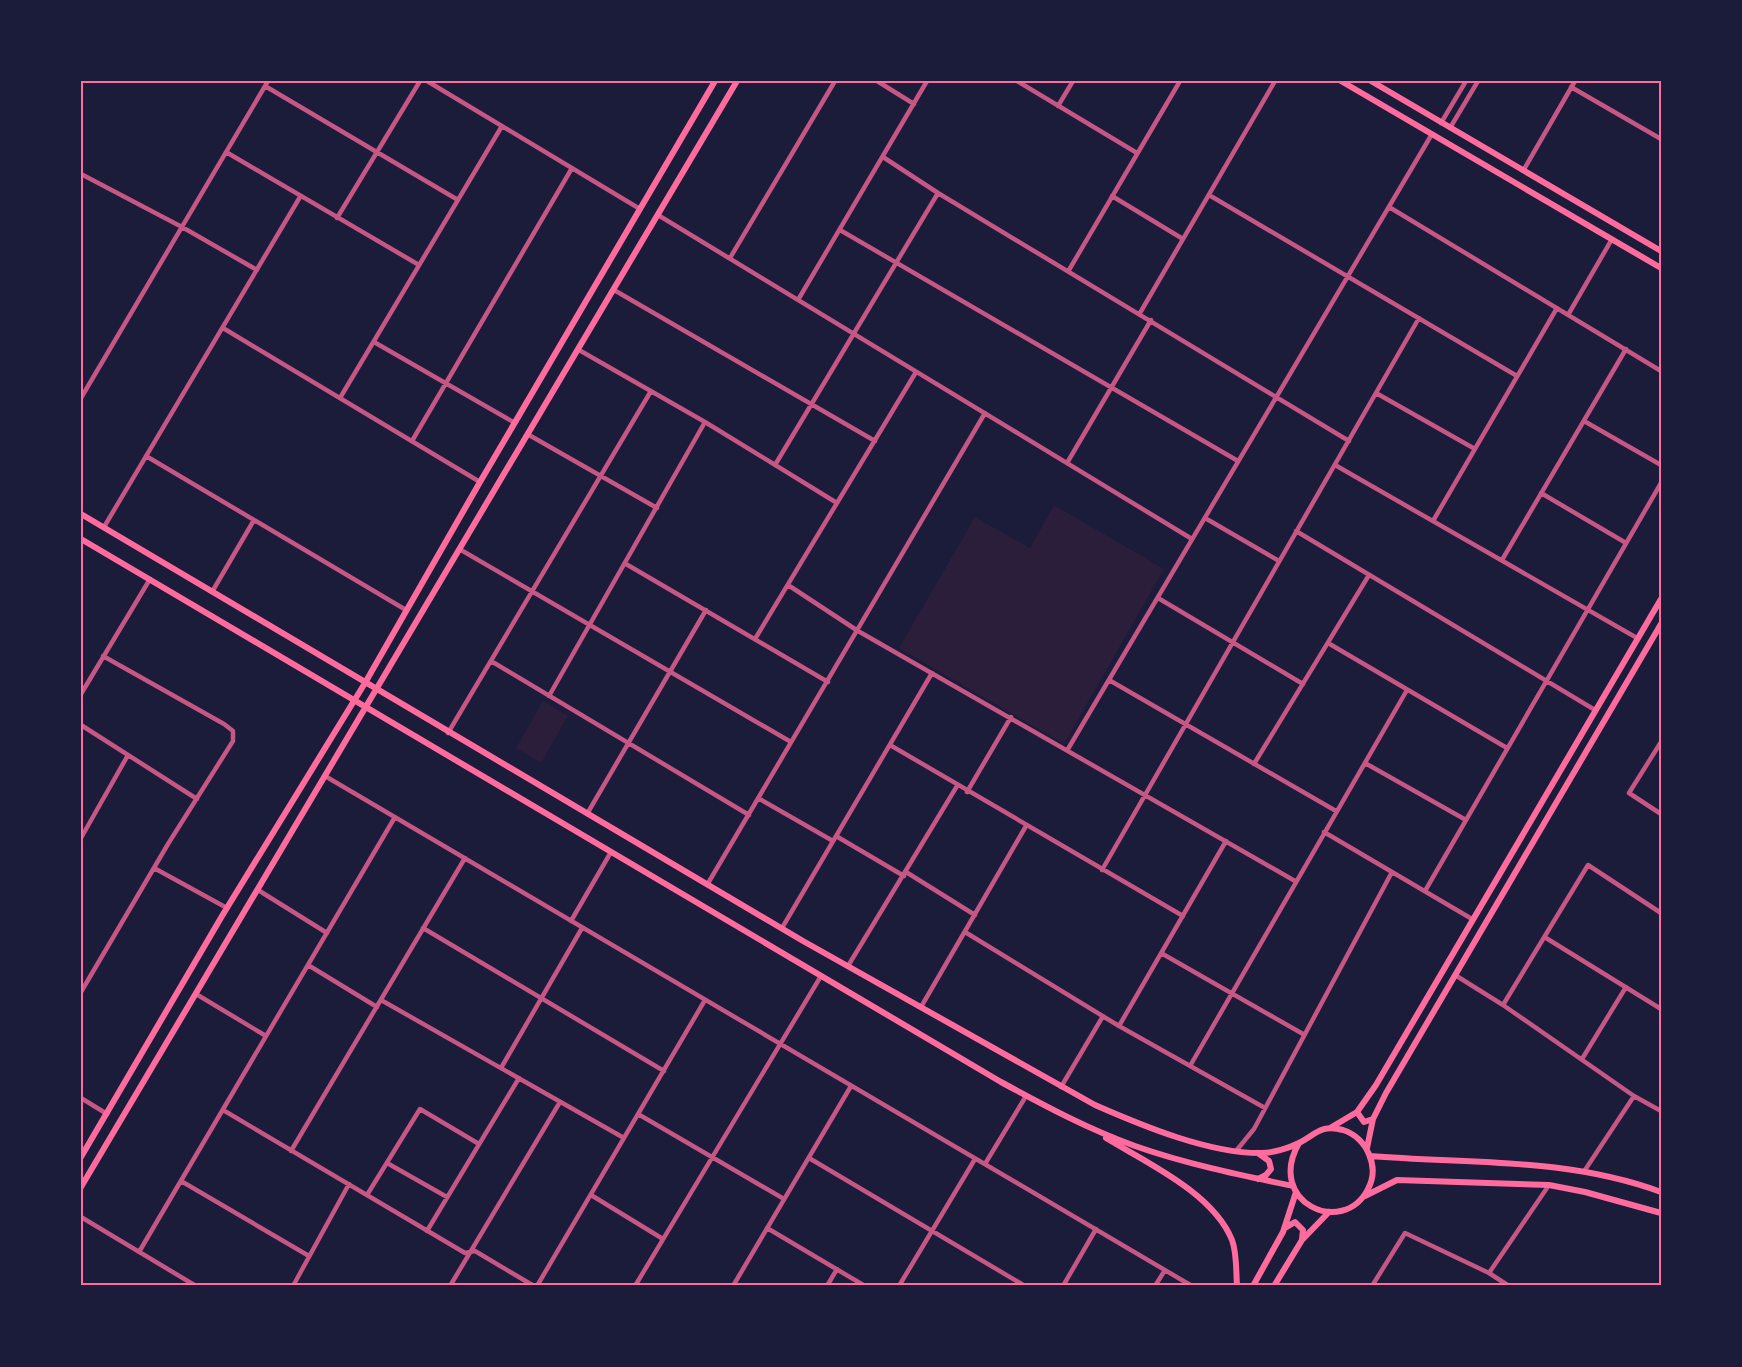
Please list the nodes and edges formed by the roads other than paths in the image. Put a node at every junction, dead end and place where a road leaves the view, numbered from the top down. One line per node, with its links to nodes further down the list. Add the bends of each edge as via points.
1 (420, 81): 28 (street)
2 (427, 81): 23 (street)
3 (715, 81): 40 (main road)
4 (737, 81): 41 (main road)
5 (835, 81): 48 (street)
6 (877, 81): 20 (street)
7 (927, 81): 20 (street)
8 (1017, 81): 21 (street)
9 (1073, 81): 21 (street)
10 (1173, 81): 17 (street)
11 (1274, 81): 35 (street)
12 (1342, 81): 25 (main road)
13 (1371, 81): 22 (main road)
14 (1466, 81): 22 (street)
15 (1478, 81): 24 (street)
16 (1574, 81): 19 (street)
17 (1179, 83): 29 (street)
18 (267, 84): 27 (street); 28 (street)
19 (1571, 87): 26 (street); 32 (street)
20 (914, 104): 30 (street)
21 (1058, 106): 29 (street)
22 (1441, 123): 24 (main road)
23 (502, 126): 31 (street); 38 (street)
24 (1450, 128): 32 (main road)
25 (1432, 134): 39 (street); 46 (main road)
26 (1661, 139)
27 (226, 152): 37 (street); 43 (street)
28 (378, 153): 38 (street); 42 (street)
29 (1138, 153): 36 (street)
30 (883, 157): 34 (street); 44 (street)
31 (572, 168): 40 (street); 70 (street)
32 (1523, 172): 47 (main road)
33 (81, 174): 43 (street)
34 (938, 193): 49 (street); 53 (street)
35 (1209, 195): 45 (street); 54 (street)
36 (1112, 196): 45 (street); 53 (street)
37 (300, 197): 42 (street); 52 (street)
38 (458, 200): 50 (street)
39 (1389, 208): 54 (street); 57 (street)
40 (640, 209): 81 (main road)
41 (658, 215): 48 (street); 55 (main road)
42 (337, 218): 50 (street)
43 (182, 227): 52 (street); 75 (street)
44 (840, 230): 49 (street); 56 (street)
45 (1183, 239): 58 (street)
46 (1612, 239): 51 (main road); 59 (street)
47 (1661, 251)
48 (730, 258): 56 (street)
49 (898, 262): 63 (street); 71 (street)
50 (419, 265): 64 (street)
51 (1661, 268)
52 (257, 270): 62 (street)
53 (1069, 270): 58 (street)
54 (1348, 276): 60 (street); 74 (street)
55 (614, 290): 65 (main road); 77 (street)
56 (798, 300): 63 (street)
57 (1557, 308): 59 (street); 69 (street)
58 (1140, 313): 61 (street)
59 (1568, 315): 66 (street)
60 (1419, 318): 69 (street); 73 (street)
61 (1151, 320): 71 (street); 74 (street)
62 (222, 328): 76 (street); 87 (street)
63 (855, 334): 68 (street); 77 (street)
64 (374, 342): 70 (street); 76 (street)
65 (579, 350): 72 (street); 82 (main road)
66 (1626, 350): 67 (street); 79 (street)
67 (1661, 371)
68 (916, 372): 78 (street); 84 (street)
69 (1518, 376): 86 (street)
70 (446, 383): 81 (street); 83 (street)
71 (1112, 388): 88 (street); 89 (street)
72 (651, 391): 80 (street); 93 (street)
73 (1376, 393): 85 (street); 86 (street)
74 (1277, 396): 85 (street); 88 (street)
75 (81, 398)
76 (340, 398): 83 (street)
77 (812, 404): 84 (street); 90 (street)
78 (985, 413): 89 (street); 124 (street)
79 (1584, 420): 92 (street); 96 (street)
80 (705, 422): 90 (street); 98 (street)
81 (515, 423): 94 (main road)
82 (528, 434): 93 (street); 108 (main road)
83 (412, 441): 94 (street)
84 (875, 441): 97 (street)
85 (1349, 441): 91 (street)
86 (1474, 449): 102 (street)
87 (146, 456): 101 (street); 103 (street)
88 (1238, 461): 100 (street)
89 (1067, 463): 106 (street)
90 (775, 465): 97 (street)
91 (1335, 465): 102 (street); 104 (street)
92 (1661, 465)
93 (601, 476): 98 (street); 116 (street)
94 (480, 482): 120 (main road)
95 (1661, 483): 107 (street)
96 (1541, 493): 107 (street); 109 (street)
97 (837, 503): 114 (street)
98 (657, 508): 111 (street)
99 (81, 514): 103 (main road)
100 (1205, 518): 106 (street); 110 (street)
101 (254, 520): 115 (street); 120 (street)
102 (1433, 521): 109 (street)
103 (104, 527): 115 (main road)
104 (1296, 531): 110 (street); 112 (street)
105 (81, 539): 113 (main road)
106 (1192, 539): 117 (street)
107 (1626, 543): 119 (street)
108 (461, 550): 116 (street); 138 (main road)
109 (1502, 560): 119 (street)
110 (1279, 561): 127 (street)
111 (626, 564): 121 (street); 123 (street)
112 (1369, 575): 128 (street); 134 (street)
113 (150, 579): 129 (street); 142 (main road)
114 (788, 585): 124 (street); 126 (street)
115 (212, 592): 136 (main road)
116 (532, 592): 123 (street); 130 (street)
117 (1158, 598): 127 (street); 133 (street)
118 (1661, 599): 125 (main road)
119 (1587, 609): 125 (street); 134 (street)
120 (406, 610): 136 (main road)
121 (706, 610): 126 (street); 131 (street)
122 (1661, 624): 201 (main road)
123 (590, 625): 131 (street); 141 (street)
124 (858, 631): 132 (street); 135 (street)
125 (1638, 638): 144 (main road)
126 (756, 640): 135 (street)
127 (1232, 642): 137 (street); 146 (street)
128 (1328, 643): 137 (street); 139 (street)
129 (103, 656): 140 (street); 163 (street, via 233,731 229,750)
130 (491, 662): 141 (street); 148 (street)
131 (669, 671): 149 (street); 151 (street)
132 (932, 673): 145 (street); 152 (street)
133 (1108, 680): 146 (street); 154 (street)
134 (1546, 681): 144 (street); 153 (street)
135 (828, 682): 149 (street)
136 (365, 683): 138 (main road); 142 (main road)
137 (1303, 684): 157 (street)
138 (377, 690): 143 (main road); 148 (main road)
139 (1407, 690): 153 (street); 156 (street)
140 (81, 694)
141 (548, 696): 151 (street)
142 (354, 700): 143 (main road); 186 (main road)
143 (366, 707): 158 (main road); 176 (main road)
144 (1595, 710): 190 (main road)
145 (1011, 717): 154 (street); 160 (street)
146 (1184, 724): 157 (street); 161 (street)
147 (81, 725): 155 (street)
148 (448, 733): 165 (main road)
149 (791, 742): 162 (street)
150 (1661, 742): 166 (street, via 1629,793)
151 (628, 744): 165 (street); 167 (street)
152 (890, 745): 159 (street); 172 (street)
153 (1507, 748): 169 (street)
154 (1068, 749): 161 (street)
155 (128, 755): 163 (street); 173 (street)
156 (1365, 763): 164 (street); 169 (street)
157 (1254, 764): 164 (street)
158 (325, 776): 168 (street); 184 (main road)
159 (957, 786): 160 (street); 181 (street)
160 (967, 792): 170 (street)
161 (1144, 794): 175 (street); 179 (street)
162 (758, 798): 167 (street); 174 (street)
163 (197, 799): 178 (street)
164 (1336, 811): 171 (street)
165 (587, 814): 183 (main road)
166 (1661, 814)
167 (748, 815): 183 (street)
168 (395, 817): 177 (street); 196 (street)
169 (1466, 820): 185 (street)
170 (1026, 826): 179 (street); 188 (street)
171 (1324, 832): 180 (street); 182 (street)
172 (836, 836): 174 (street); 181 (street)
173 (81, 838)
174 (833, 841): 194 (street)
175 (1226, 841): 182 (street); 189 (street)
176 (610, 852): 191 (street); 202 (main road)
177 (464, 858): 191 (street); 192 (street)
178 (154, 868): 186 (street); 204 (street)
179 (1102, 870): 189 (street)
180 (1392, 872): 185 (street); 216 (street)
181 (905, 874): 188 (street); 200 (street)
182 (1295, 881): 206 (street)
183 (707, 885): 194 (main road)
184 (258, 890): 196 (street); 205 (main road)
185 (1425, 891): 190 (street)
186 (227, 908): 234 (main road)
187 (1661, 913): 197 (street, via 1588,865)
188 (975, 914): 195 (street)
189 (1183, 916): 198 (street)
190 (1472, 919): 233 (main road, via 1376,1085)
191 (571, 922): 193 (street)
192 (423, 928): 207 (street); 208 (street)
193 (582, 928): 207 (street); 209 (street)
194 (782, 928): 200 (main road)
195 (964, 932): 212 (street); 214 (street)
196 (327, 933): 199 (street)
197 (1546, 938): 203 (street); 210 (street)
198 (1161, 954): 206 (street); 215 (street)
199 (308, 965): 211 (street); 217 (street)
200 (848, 966): 212 (main road)
201 (1455, 975): 210 (street); 236 (main road)
202 (821, 976): 218 (street); 226 (main road)
203 (1626, 987): 213 (street); 219 (street)
204 (81, 992)
205 (196, 994): 217 (street); 258 (main road)
206 (1231, 994): 216 (street); 220 (street)
207 (542, 999): 221 (street); 222 (street)
208 (381, 1000): 211 (street); 221 (street)
209 (705, 1000): 218 (street); 222 (street)
210 (1503, 1005): 219 (street)
211 (376, 1007): 243 (street)
212 (921, 1007): 225 (main road)
213 (1661, 1009)
214 (1103, 1016): 215 (street); 225 (street)
215 (1119, 1026): 220 (street)
216 (1303, 1034): 230 (street)
217 (266, 1036): 231 (street)
218 (780, 1044): 224 (street); 248 (street)
219 (1582, 1058): 227 (street)
220 (1190, 1066): 230 (street)
221 (501, 1068): 223 (street)
222 (664, 1071): 235 (street)
223 (519, 1078): 229 (street); 241 (street)
224 (851, 1086): 249 (street); 250 (street)
225 (1062, 1087): 244 (main road, via 1142,1125)
226 (1026, 1096): 237 (main road); 252 (street)
227 (1634, 1096): 232 (street); 253 (street)
228 (81, 1098): 234 (street)
229 (560, 1102): 239 (street); 277 (street)
230 (1265, 1108): 244 (street, via 1254,1129)
231 (223, 1110): 243 (street); 255 (street)
232 (1661, 1111)
233 (1357, 1112): 236 (main road, via 1364,1122); 238 (main road)
234 (106, 1114): 247 (main road)
235 (638, 1114): 239 (street); 248 (street)
236 (1373, 1119): 242 (main road)
237 (1090, 1128): 254 (main road, via 1176,1159); 295 (main road, via 1185,1186 1222,1223 1232,1242)
238 (1330, 1128): 240 (main road, via 1308,1135); 242 (main road, via 1357,1138)
239 (624, 1138): 262 (street)
240 (1300, 1143): 245 (main road); 259 (main road, via 1292,1156 1290,1171)
241 (479, 1144): 251 (street, via 420,1108); 264 (street)
242 (1366, 1148): 246 (main road)
243 (291, 1151): 256 (street)
244 (1236, 1151): 245 (main road)
245 (1258, 1153): 254 (main road, via 1269,1161 1271,1169)
246 (1370, 1156): 253 (main road, via 1539,1164); 263 (main road, via 1372,1177)
247 (81, 1157)
248 (712, 1158): 265 (street); 274 (street)
249 (808, 1158): 265 (street); 273 (street)
250 (975, 1158): 252 (street); 273 (street)
251 (387, 1163): 261 (street); 264 (street)
252 (985, 1164): 271 (street)
253 (1585, 1170): 260 (main road)
254 (1258, 1179): 259 (main road)
255 (181, 1181): 276 (street); 278 (street)
256 (348, 1184): 261 (street); 278 (street)
257 (1549, 1185): 263 (main road, via 1397,1180); 267 (main road); 281 (street)
258 (81, 1187)
259 (1294, 1189): 266 (main road, via 1305,1202); 270 (main road)
260 (1661, 1192)
261 (367, 1195): 272 (street)
262 (591, 1195): 274 (street); 285 (street)
263 (1364, 1196): 266 (main road, via 1354,1205)
264 (447, 1197): 272 (street)
265 (784, 1199): 269 (street)
266 (1329, 1212): 275 (main road)
267 (1661, 1214)
268 (81, 1217): 276 (street)
269 (767, 1228): 279 (street); 287 (street)
270 (1285, 1228): 275 (main road, via 1295,1222 1300,1225); 296 (main road)
271 (1096, 1229): 280 (street); 292 (street)
272 (427, 1230): 277 (street, via 465,1253)
273 (932, 1231): 290 (street); 291 (street)
274 (663, 1240): 286 (street)
275 (1302, 1240): 297 (main road)
276 (139, 1252): 282 (street)
277 (469, 1252): 284 (street); 285 (street, via 475,1251)
278 (309, 1256): 283 (street)
279 (837, 1269): 288 (street); 289 (street)
280 (1165, 1270): 293 (street); 294 (street)
281 (1489, 1273): 298 (street, via 1404,1233); 299 (street)
282 (196, 1286)
283 (293, 1286)
284 (450, 1286)
285 (536, 1286)
286 (635, 1286)
287 (733, 1286)
288 (827, 1286)
289 (865, 1286)
290 (899, 1286)
291 (1025, 1286)
292 (1063, 1286)
293 (1155, 1286)
294 (1192, 1286)
295 (1237, 1286)
296 (1253, 1286)
297 (1274, 1286)
298 (1372, 1286)
299 (1509, 1286)

